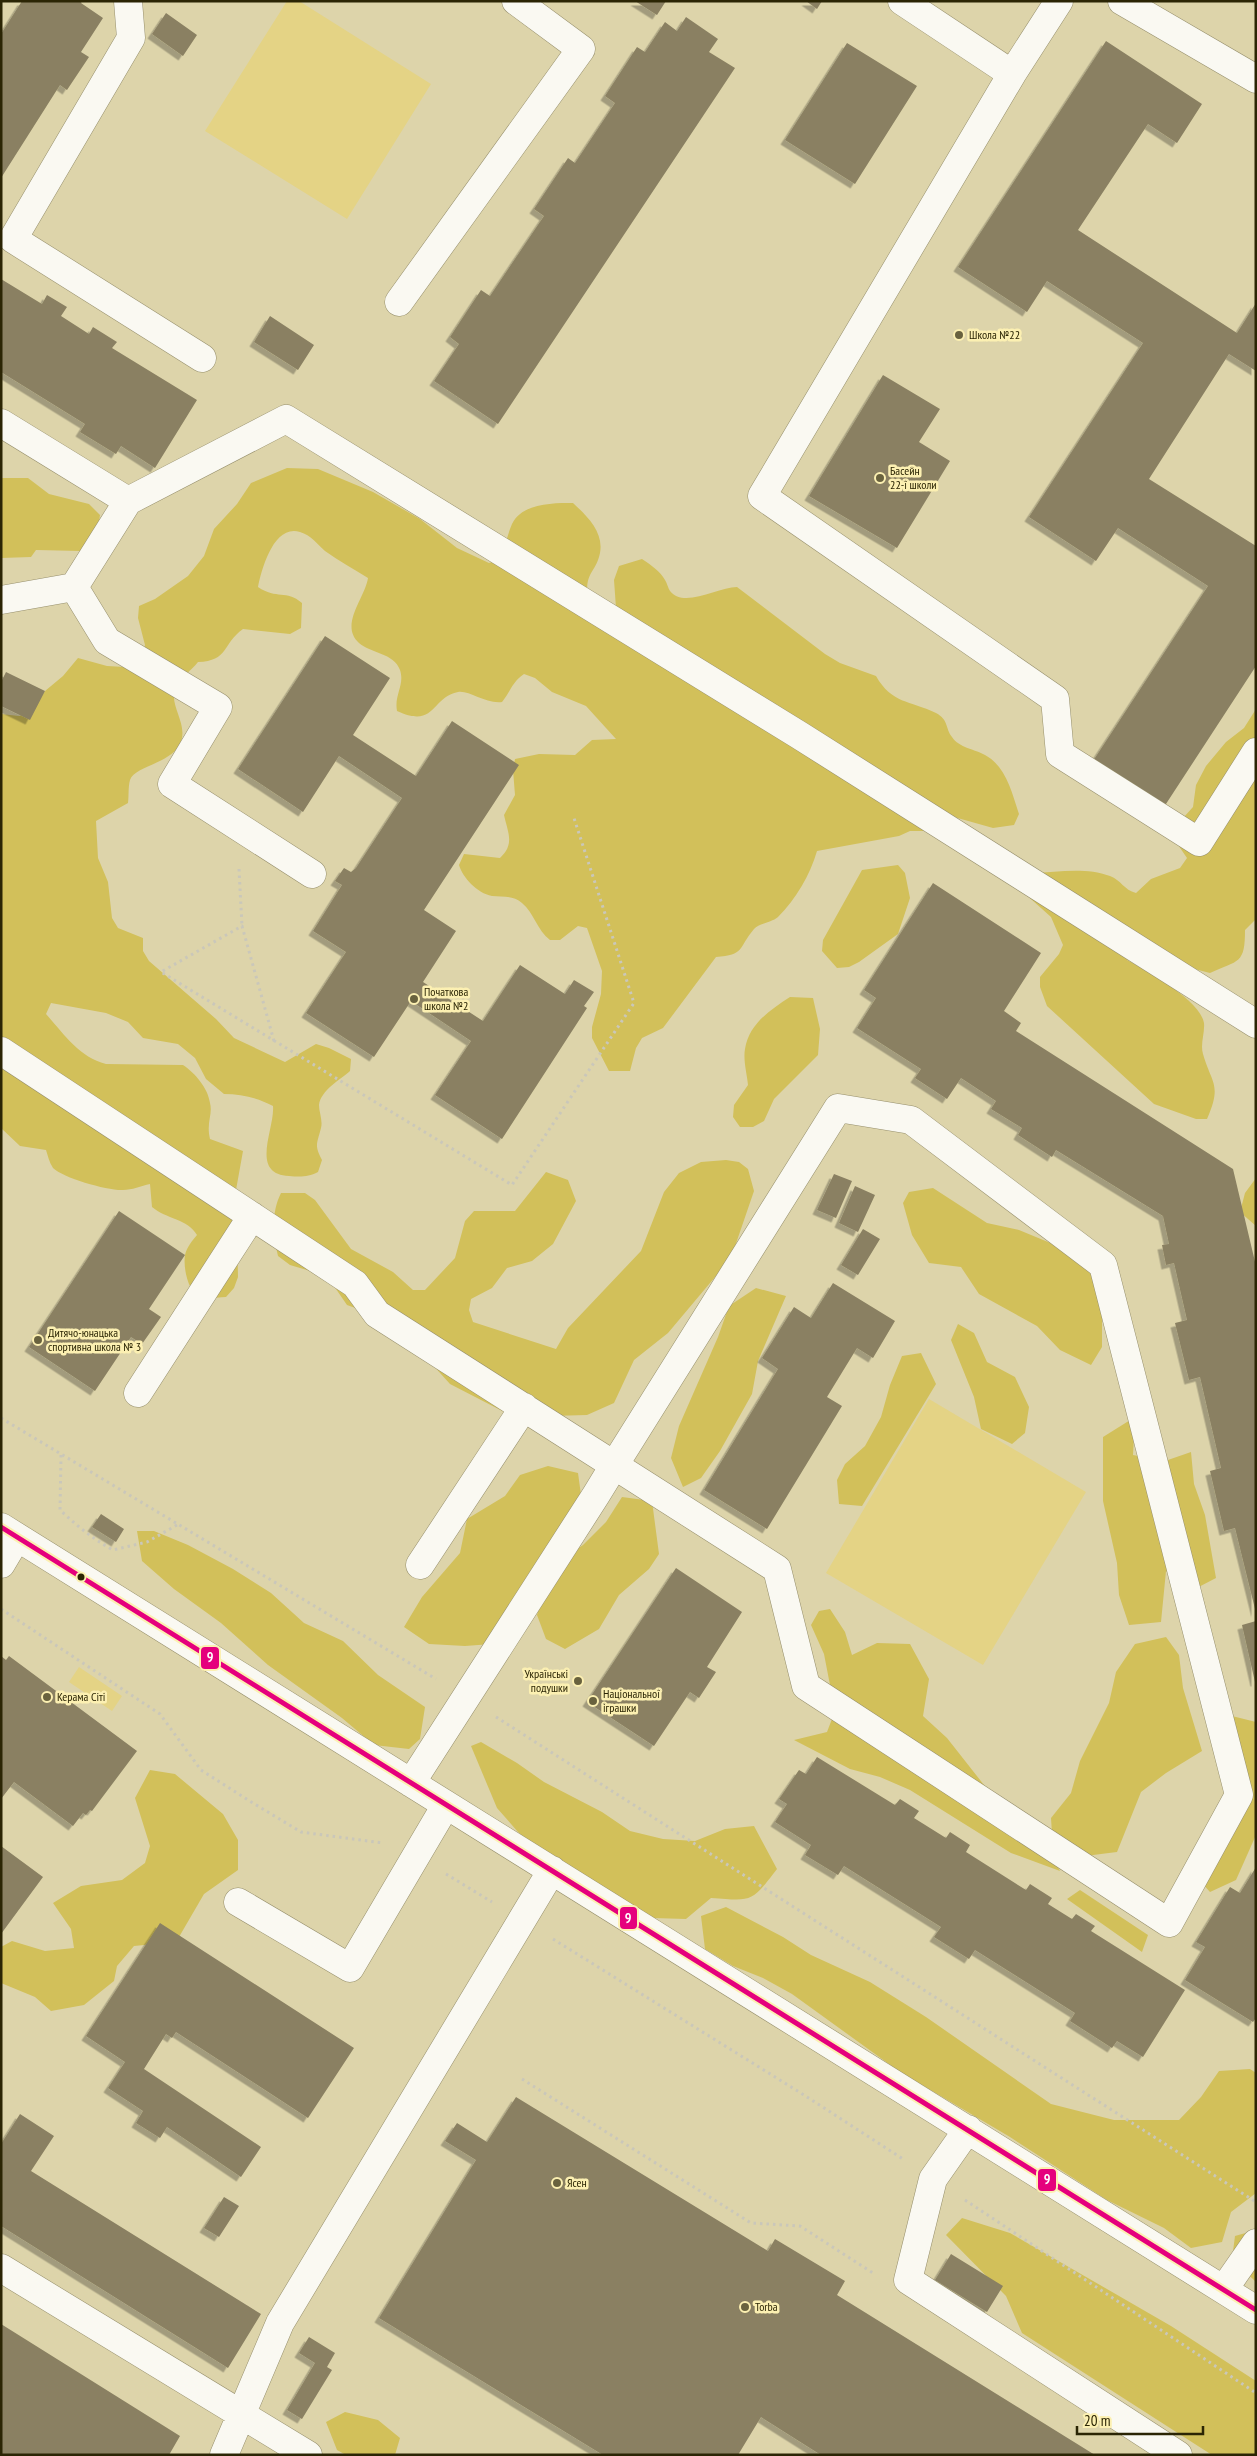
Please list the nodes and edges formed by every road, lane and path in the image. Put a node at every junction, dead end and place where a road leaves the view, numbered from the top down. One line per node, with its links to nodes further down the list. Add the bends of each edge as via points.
1 (128, 1): 9 (street, via 131,38 13,239)
2 (516, 1): 8 (street, via 581,49)
3 (902, 1): 6 (street)
4 (1059, 1): 6 (street)
5 (1122, 1): 7 (street)
6 (1012, 74): 14 (street, via 762,496 1056,699 1060,754 1200,842)
7 (1256, 79)
8 (400, 302)
9 (202, 358)
10 (1, 423): 11 (street)
11 (128, 501): 12 (street); 19 (street, via 286,419 799,734)
12 (74, 587): 13 (street); 16 (street, via 106,641 218,707 172,784)
13 (1, 600)
14 (1256, 752)
15 (574, 815): 20 (path, via 634,1003 512,1185)
16 (258, 839): 17 (street); 18 (path, via 238,871)
17 (312, 874)
18 (242, 926): 20 (path); 20 (path, via 161,972)
19 (1256, 1024)
20 (274, 1040)
21 (1, 1051): 22 (street)
22 (252, 1216): 23 (street); 24 (street, via 355,1284 377,1314)
23 (138, 1393)
24 (524, 1407): 27 (street); 31 (street)
25 (1, 1418): 26 (path)
26 (61, 1455): 28 (path); 28 (path, via 60,1510 86,1534 113,1550 147,1542)
27 (615, 1464): 27 (street, via 777,1569 806,1686 1169,1923 1239,1795 1103,1265 911,1120 838,1108); 33 (street)
28 (178, 1524): 33 (path)
29 (9, 1532): 30 (street); 34 (street)
30 (1, 1564)
31 (420, 1565)
32 (1, 1609): 36 (path, via 160,1714 201,1770 301,1832 396,1844)
33 (466, 1698): 34 (street); 43 (path)
34 (411, 1783): 35 (street)
35 (446, 1805): 36 (street); 37 (street)
36 (414, 1856): 38 (street, via 350,1968); 39 (path)
37 (552, 1870): 39 (street); 41 (street)
38 (238, 1902)
39 (521, 1920): 42 (path, via 804,2094); 50 (street, via 280,2323)
40 (522, 2079): 46 (path, via 751,2223 800,2226 885,2280)
41 (968, 2129): 42 (street); 47 (street)
42 (933, 2179): 46 (street); 49 (path)
43 (1256, 2202)
44 (1256, 2242): 47 (street)
45 (1, 2268): 50 (street)
46 (908, 2280): 53 (street)
47 (1224, 2289): 48 (street)
48 (1256, 2310)
49 (1256, 2393)
50 (241, 2414): 51 (street); 52 (street)
51 (224, 2455)
52 (308, 2455)
53 (1178, 2455)

